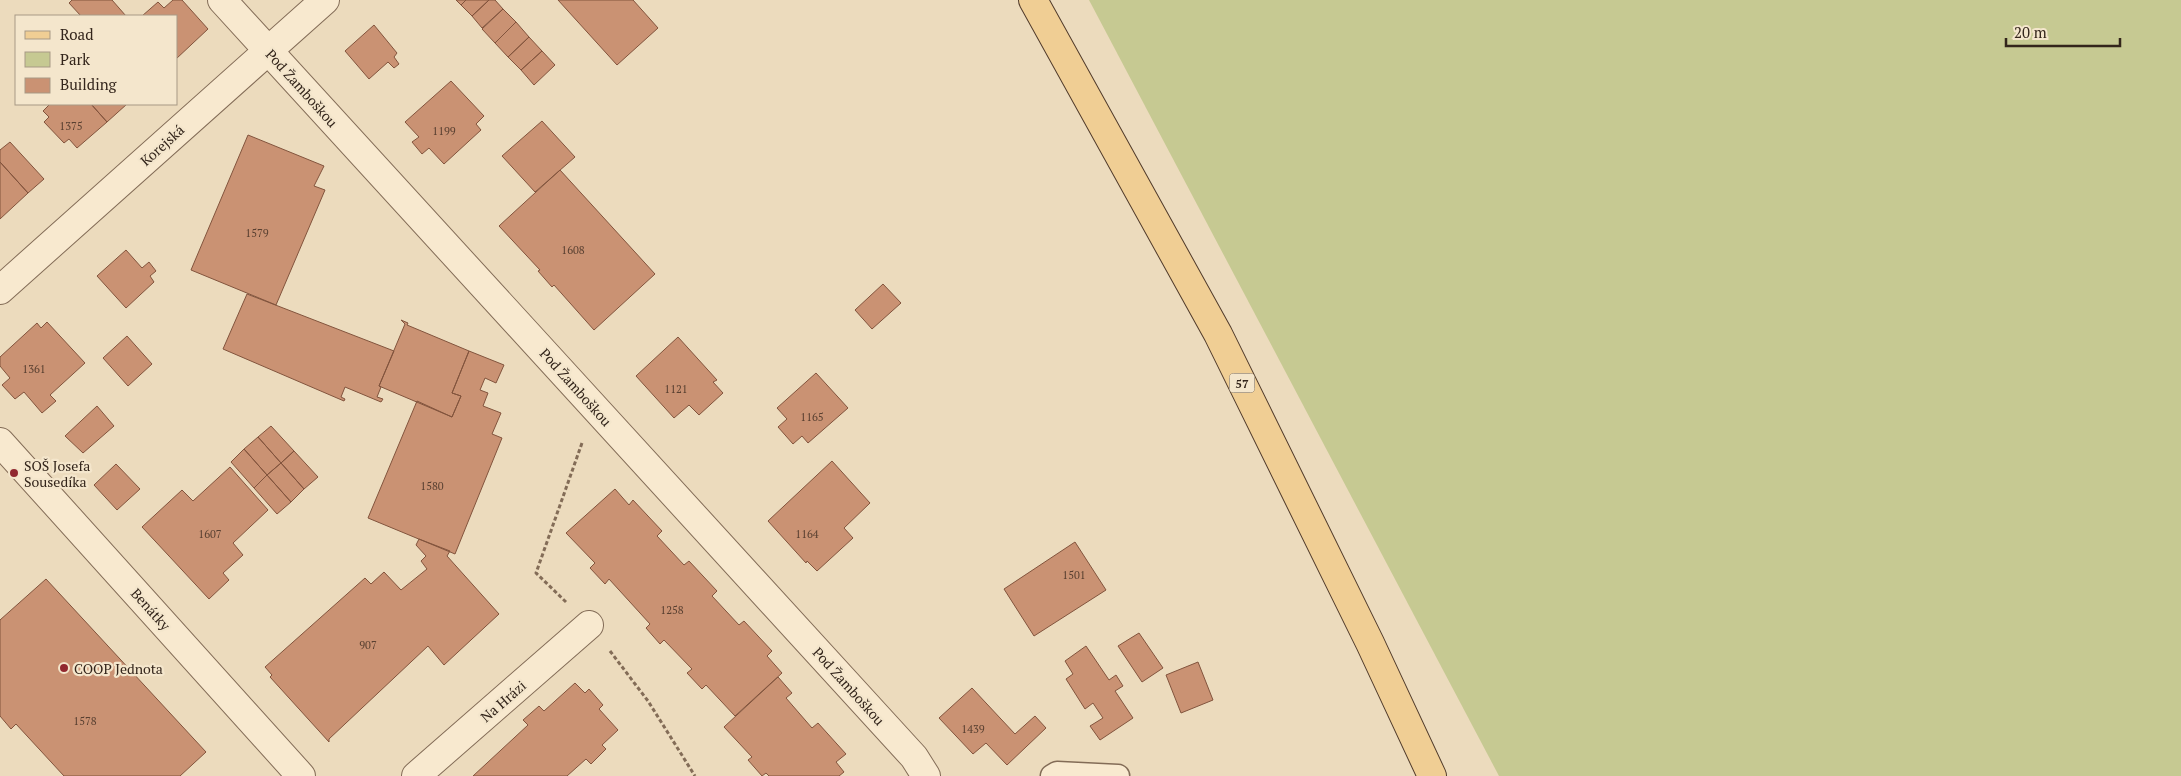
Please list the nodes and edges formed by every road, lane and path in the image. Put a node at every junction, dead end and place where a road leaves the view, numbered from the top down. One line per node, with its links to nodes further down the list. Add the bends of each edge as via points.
1 (222, 0): 4 (street, Pod Žamboškou)
2 (325, 0): 4 (street, Korejská)
3 (1032, 0): 15 (main road, 57, via 1218,334)
4 (268, 50): 5 (street, Korejská); 6 (street, Pod Žamboškou)
5 (0, 290)
6 (594, 407): 8 (path, via 536,573); 12 (street, Pod Žamboškou, via 914,757)
7 (0, 442): 9 (street, Benátky)
8 (589, 625): 10 (street, Na Hrázi); 11 (path, via 648,701)
9 (301, 776)
10 (416, 776)
11 (695, 776)
12 (926, 776)
13 (1052, 776): 14 (lane, via 1057,773)
14 (1118, 776)
15 (1432, 776)

